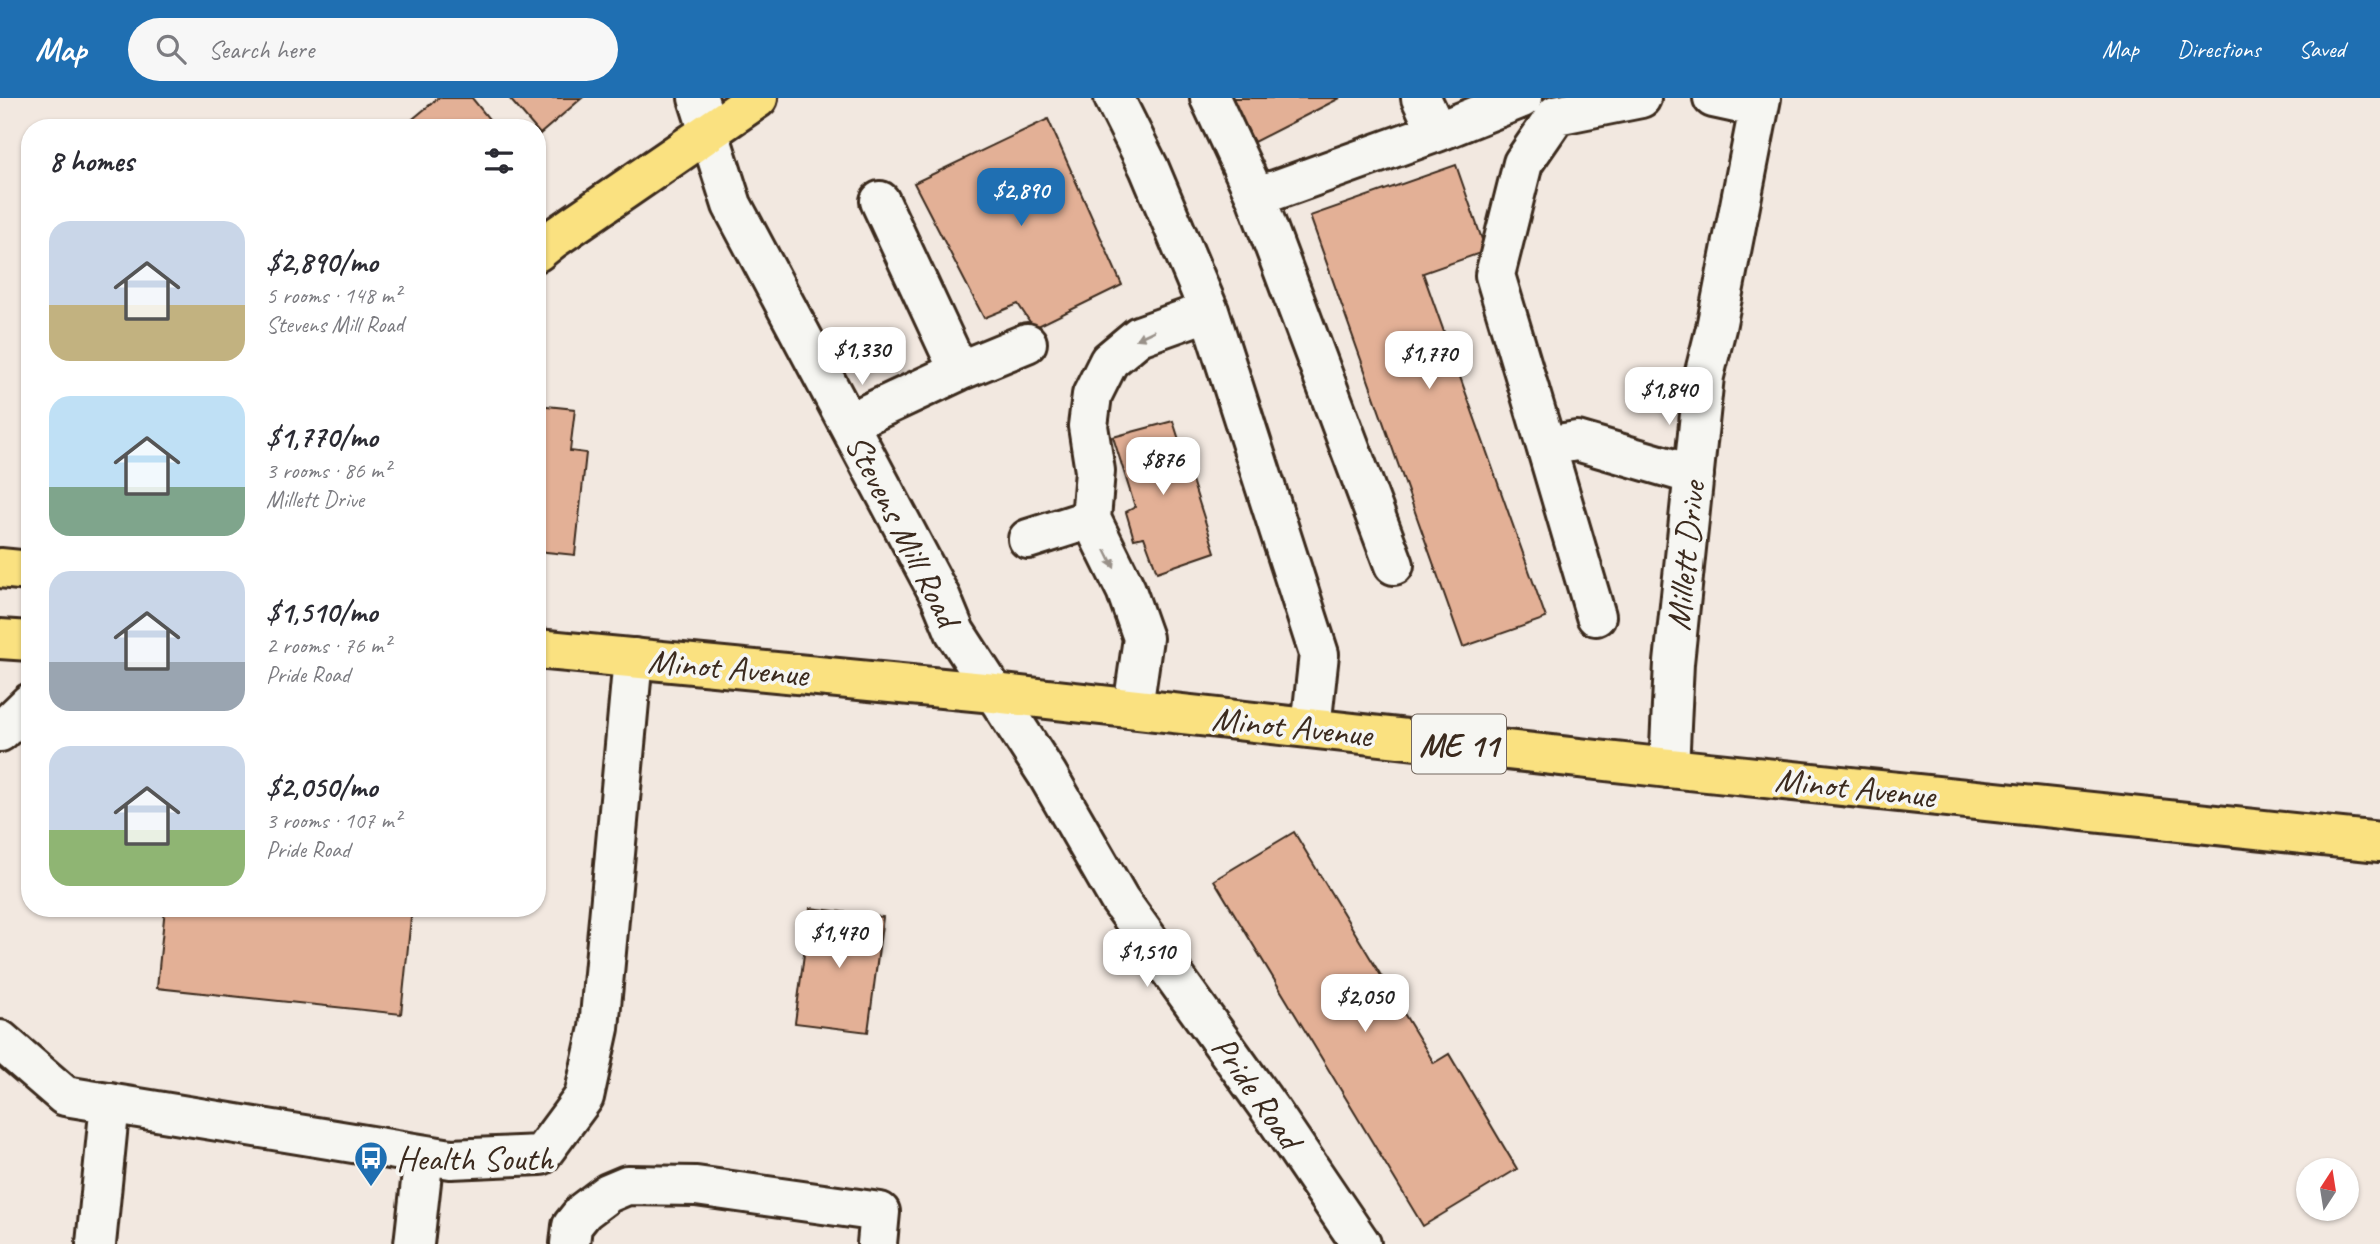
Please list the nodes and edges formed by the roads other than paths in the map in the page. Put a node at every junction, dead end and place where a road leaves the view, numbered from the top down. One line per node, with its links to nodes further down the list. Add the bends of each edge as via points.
1 (758, 98): 10 (main road)
2 (1114, 98): 15 (street)
3 (1210, 98): 12 (street)
4 (1422, 98): 11 (street)
5 (1522, 98): 11 (street)
6 (1641, 98): 9 (street)
7 (1713, 98): 8 (street)
8 (1760, 103): 20 (street, Millett Drive, via 1704,376)
9 (1551, 106): 19 (street, via 1523,163 1495,275)
10 (703, 114): 14 (main road); 18 (street, Stevens Mill Road, via 732,205)
11 (1437, 132): 12 (street)
12 (1256, 197): 23 (street)
13 (880, 201): 17 (street)
14 (546, 245)
15 (1209, 311): 21 (street, one-way to 21, via 1139,336 1109,361 1092,395 1088,426 1095,471); 34 (street, via 1319,654)
16 (1027, 344): 17 (street)
17 (959, 371): 18 (street)
18 (848, 423): 31 (street, Stevens Mill Road, via 955,632)
19 (1546, 446): 20 (street, via 1577,441); 26 (street)
20 (1694, 475): 36 (street, Millett Drive, via 1674,663)
21 (1091, 519): 22 (street); 32 (street, one-way to 32, via 1126,590 1143,638)
22 (1028, 539)
23 (1394, 565)
24 (0, 568): 25 (main road)
25 (21, 570)
26 (1596, 616)
27 (0, 639): 28 (main road)
28 (21, 640)
29 (546, 650): 30 (main road, Minot Avenue / ME 11)
30 (632, 658): 31 (main road, Minot Avenue / ME 11); 40 (street, via 599,1028 584,1097 541,1155 451,1159)
31 (995, 692): 32 (main road, Minot Avenue / ME 11); 45 (street, Pride Road, via 1119,899)
32 (1133, 708): 34 (main road, Minot Avenue / ME 11)
33 (21, 712): 35 (street)
34 (1311, 728): 36 (main road, Minot Avenue / ME 11)
35 (0, 732)
36 (1669, 768): 37 (main road, Minot Avenue / ME 11)
37 (2380, 842)
38 (0, 1040): 39 (street, via 65,1096)
39 (110, 1103): 40 (street); 41 (street)
40 (424, 1155): 42 (street)
41 (96, 1244)
42 (414, 1244)
43 (570, 1244): 44 (street, via 572,1226 584,1211 627,1185 696,1186 880,1212)
44 (877, 1244)
45 (1361, 1244)

